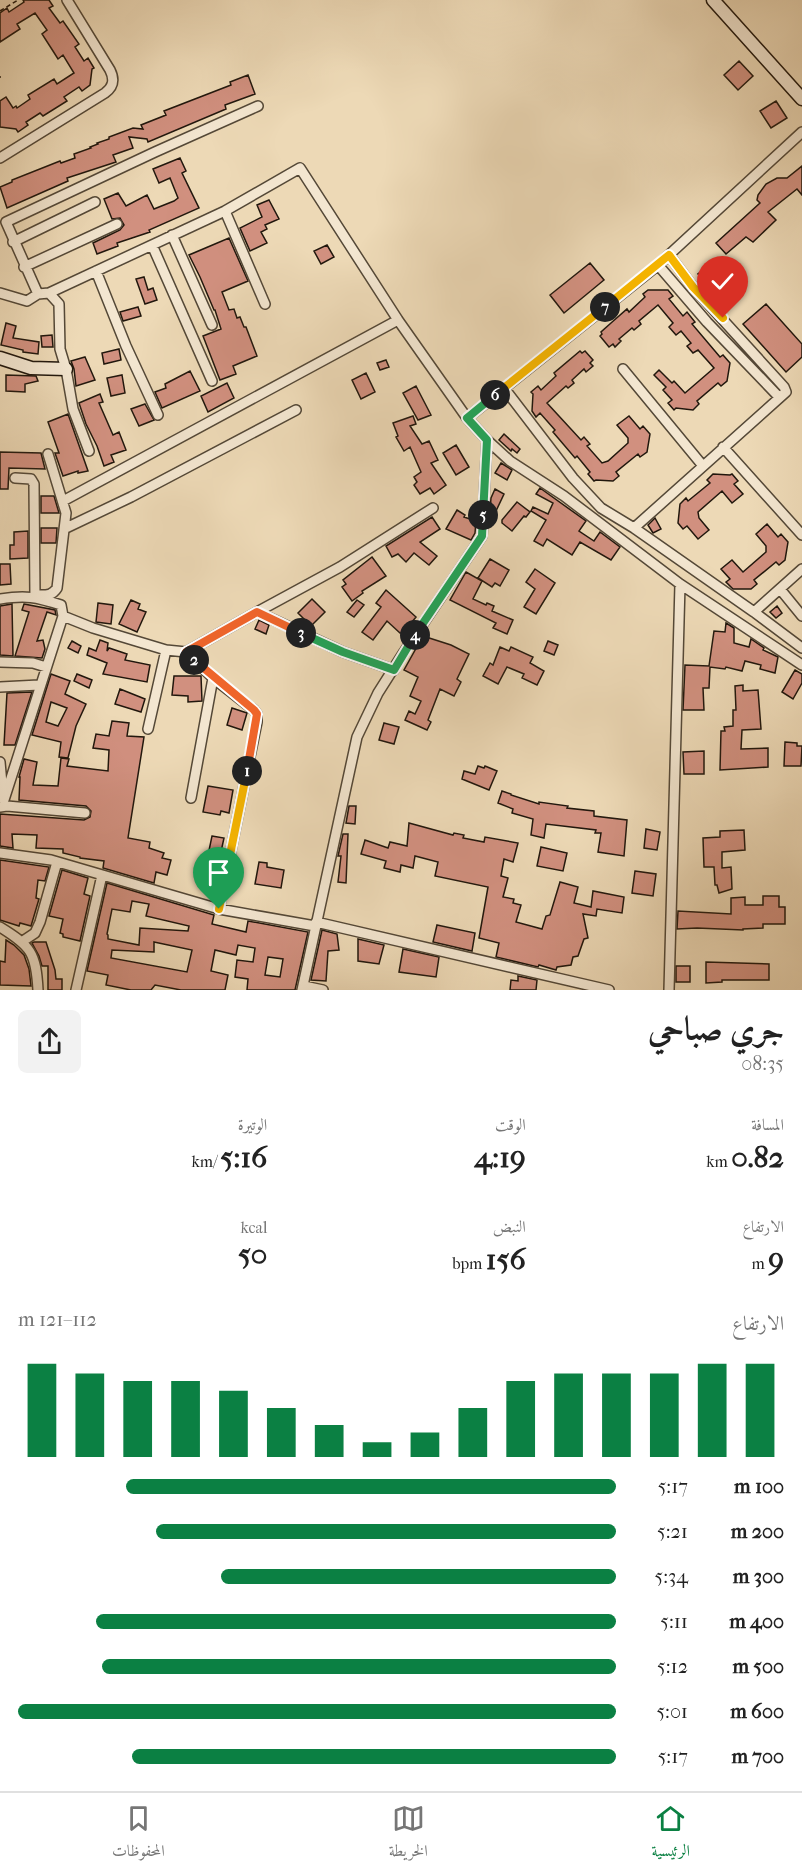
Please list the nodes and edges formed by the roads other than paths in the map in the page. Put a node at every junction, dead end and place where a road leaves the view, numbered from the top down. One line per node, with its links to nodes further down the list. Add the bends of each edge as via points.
1 (67, 0): 6 (street, via 110,70 112,85 105,93)
2 (713, 0): 3 (main road)
3 (802, 99)
4 (258, 106): 9 (street)
5 (802, 132): 14 (street)
6 (2, 153)
7 (95, 202): 12 (street)
8 (225, 211): 11 (street); 21 (street); 22 (street, via 300,168)
9 (3, 223): 12 (street)
10 (117, 224): 16 (street)
11 (172, 236): 13 (street); 23 (street)
12 (14, 242): 16 (street)
13 (152, 245): 17 (street); 27 (street)
14 (669, 255): 15 (street); 29 (street, via 784,387 785,393)
15 (658, 265): 28 (street); 29 (street)
16 (24, 267): 20 (street)
17 (96, 271): 18 (street); 31 (street)
18 (49, 292): 20 (street); 25 (street, via 59,304 60,349)
19 (0, 293): 20 (street, via 27,301)
20 (38, 294)
21 (265, 304)
22 (398, 320): 32 (street); 39 (street)
23 (212, 325)
24 (0, 358): 25 (main road, via 32,368)
25 (66, 369): 35 (street, via 73,409)
26 (623, 369): 37 (street)
27 (212, 381)
28 (504, 388): 32 (street); 42 (street, via 573,478 601,508)
29 (779, 397): 34 (street)
30 (296, 410): 41 (street)
31 (158, 415)
32 (467, 418): 33 (street)
33 (487, 440): 45 (street, via 510,461 564,496); 59 (street, via 482,536)
34 (723, 447): 37 (street); 43 (street)
35 (89, 451)
36 (48, 454): 39 (street)
37 (703, 466): 42 (street)
38 (15, 478): 47 (street, via 31,479 34,484)
39 (63, 501): 41 (street)
40 (433, 508): 49 (street, via 340,567)
41 (66, 528): 47 (street, via 57,588 50,595)
42 (634, 528): 50 (street)
43 (802, 535)
44 (802, 569): 46 (street)
45 (680, 584): 57 (street); 80 (street)
46 (780, 589): 50 (street); 52 (street)
47 (34, 596): 48 (street); 51 (street, via 61,605)
48 (0, 599)
49 (257, 612): 55 (street); 59 (street, via 343,652)
50 (754, 612): 53 (street)
51 (63, 616): 54 (street); 58 (street)
52 (802, 616)
53 (802, 648)
54 (166, 650): 55 (street); 63 (street)
55 (186, 652): 60 (street)
56 (0, 662): 58 (street)
57 (802, 665)
58 (46, 667): 61 (street)
59 (394, 670): 72 (street, via 357,737)
60 (213, 678): 65 (street); 71 (street, via 257,714)
61 (39, 685): 62 (street); 66 (street)
62 (0, 687)
63 (148, 729)
64 (0, 762): 66 (street)
65 (191, 798)
66 (3, 805): 67 (street)
67 (85, 813)
68 (0, 853): 69 (street)
69 (57, 862): 70 (street); 74 (street, via 40,922 35,933)
70 (102, 875): 71 (street); 77 (street)
71 (219, 909): 72 (street)
72 (315, 924): 75 (street); 79 (street)
73 (0, 927): 74 (street)
74 (23, 941): 76 (street, via 36,963)
75 (303, 988): 78 (street)
76 (38, 990)
77 (76, 990)
78 (323, 990)
79 (609, 990)
80 (669, 990)

